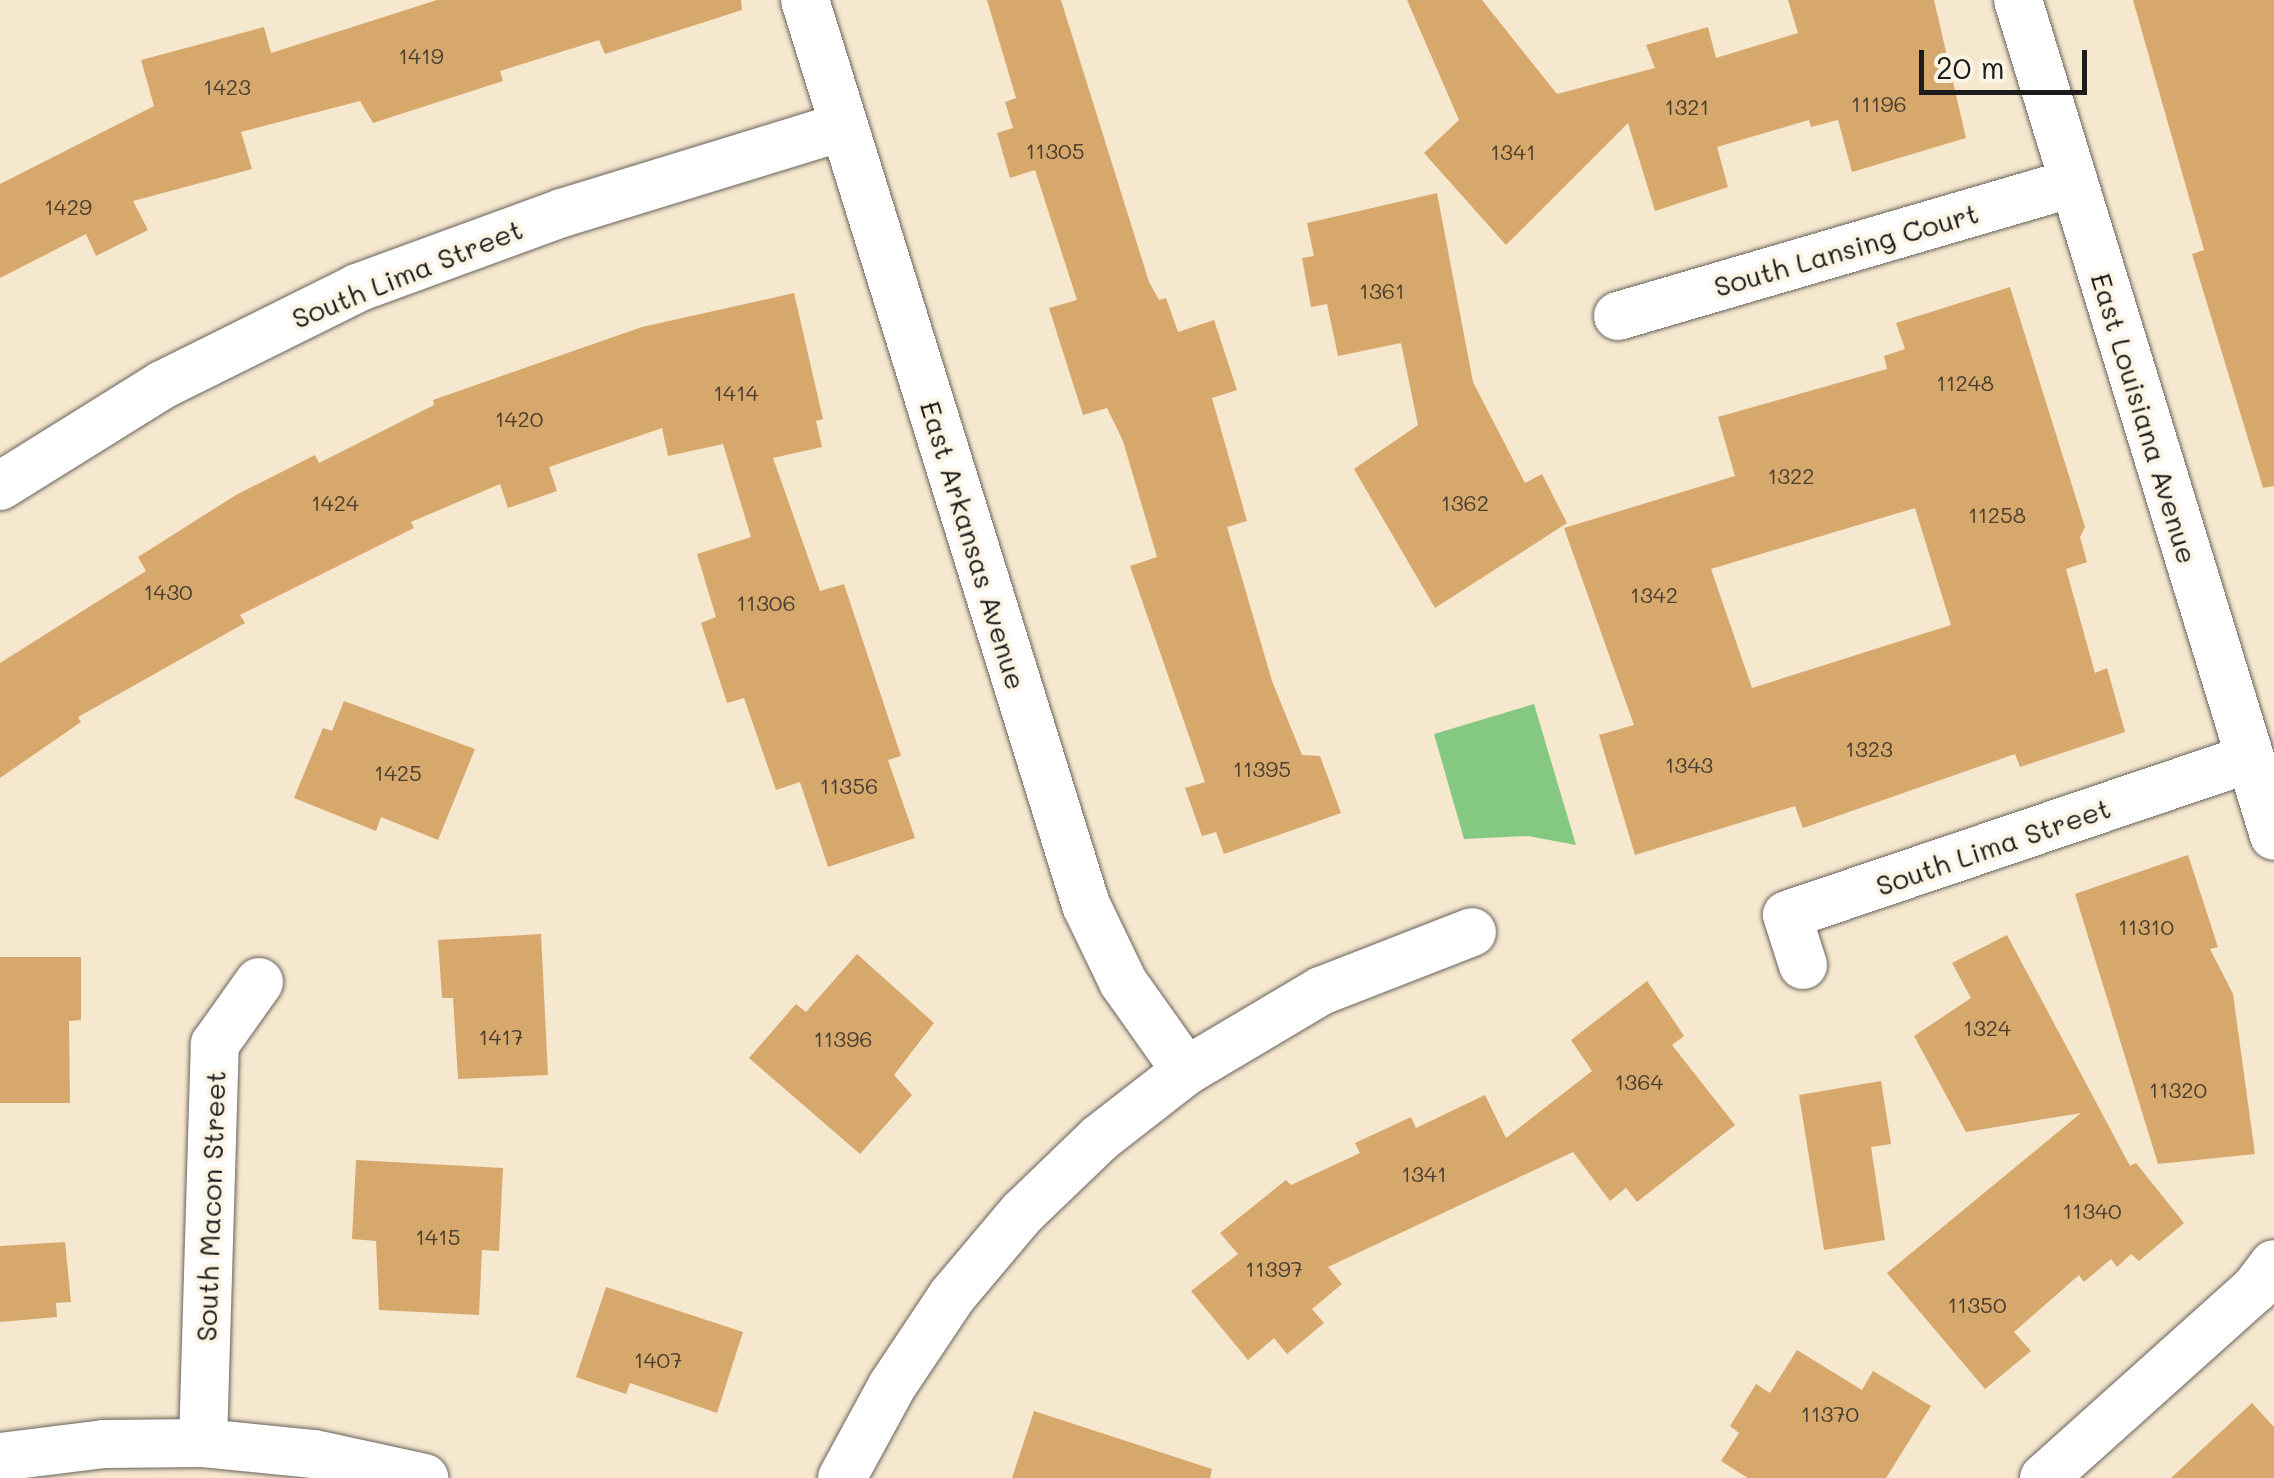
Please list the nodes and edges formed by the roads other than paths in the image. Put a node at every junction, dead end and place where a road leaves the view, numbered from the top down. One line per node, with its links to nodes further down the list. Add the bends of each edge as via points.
1 (805, 0): 3 (street, East Arkansas Avenue)
2 (2018, 0): 4 (street, East Louisiana Avenue)
3 (844, 126): 6 (street, South Lima Street, via 562,212 358,288 162,385); 12 (street, East Arkansas Avenue, via 1086,905 1123,982)
4 (2074, 182): 5 (street, South Lansing Court); 7 (street, East Louisiana Avenue)
5 (1618, 316)
6 (0, 486)
7 (2248, 760): 8 (street, East Louisiana Avenue); 10 (street, South Lima Street, via 1788,916)
8 (2274, 836)
9 (1472, 932): 12 (street, via 1322,990)
10 (1803, 965)
11 (259, 982): 14 (street, South Macon Street, via 215,1044)
12 (1186, 1072): 17 (street, via 1100,1138 1010,1227 892,1386)
13 (2274, 1264): 18 (street)
14 (203, 1443): 15 (street, via 104,1444); 16 (street, via 314,1454)
15 (0, 1457)
16 (424, 1478)
17 (842, 1478)
18 (2044, 1478)

